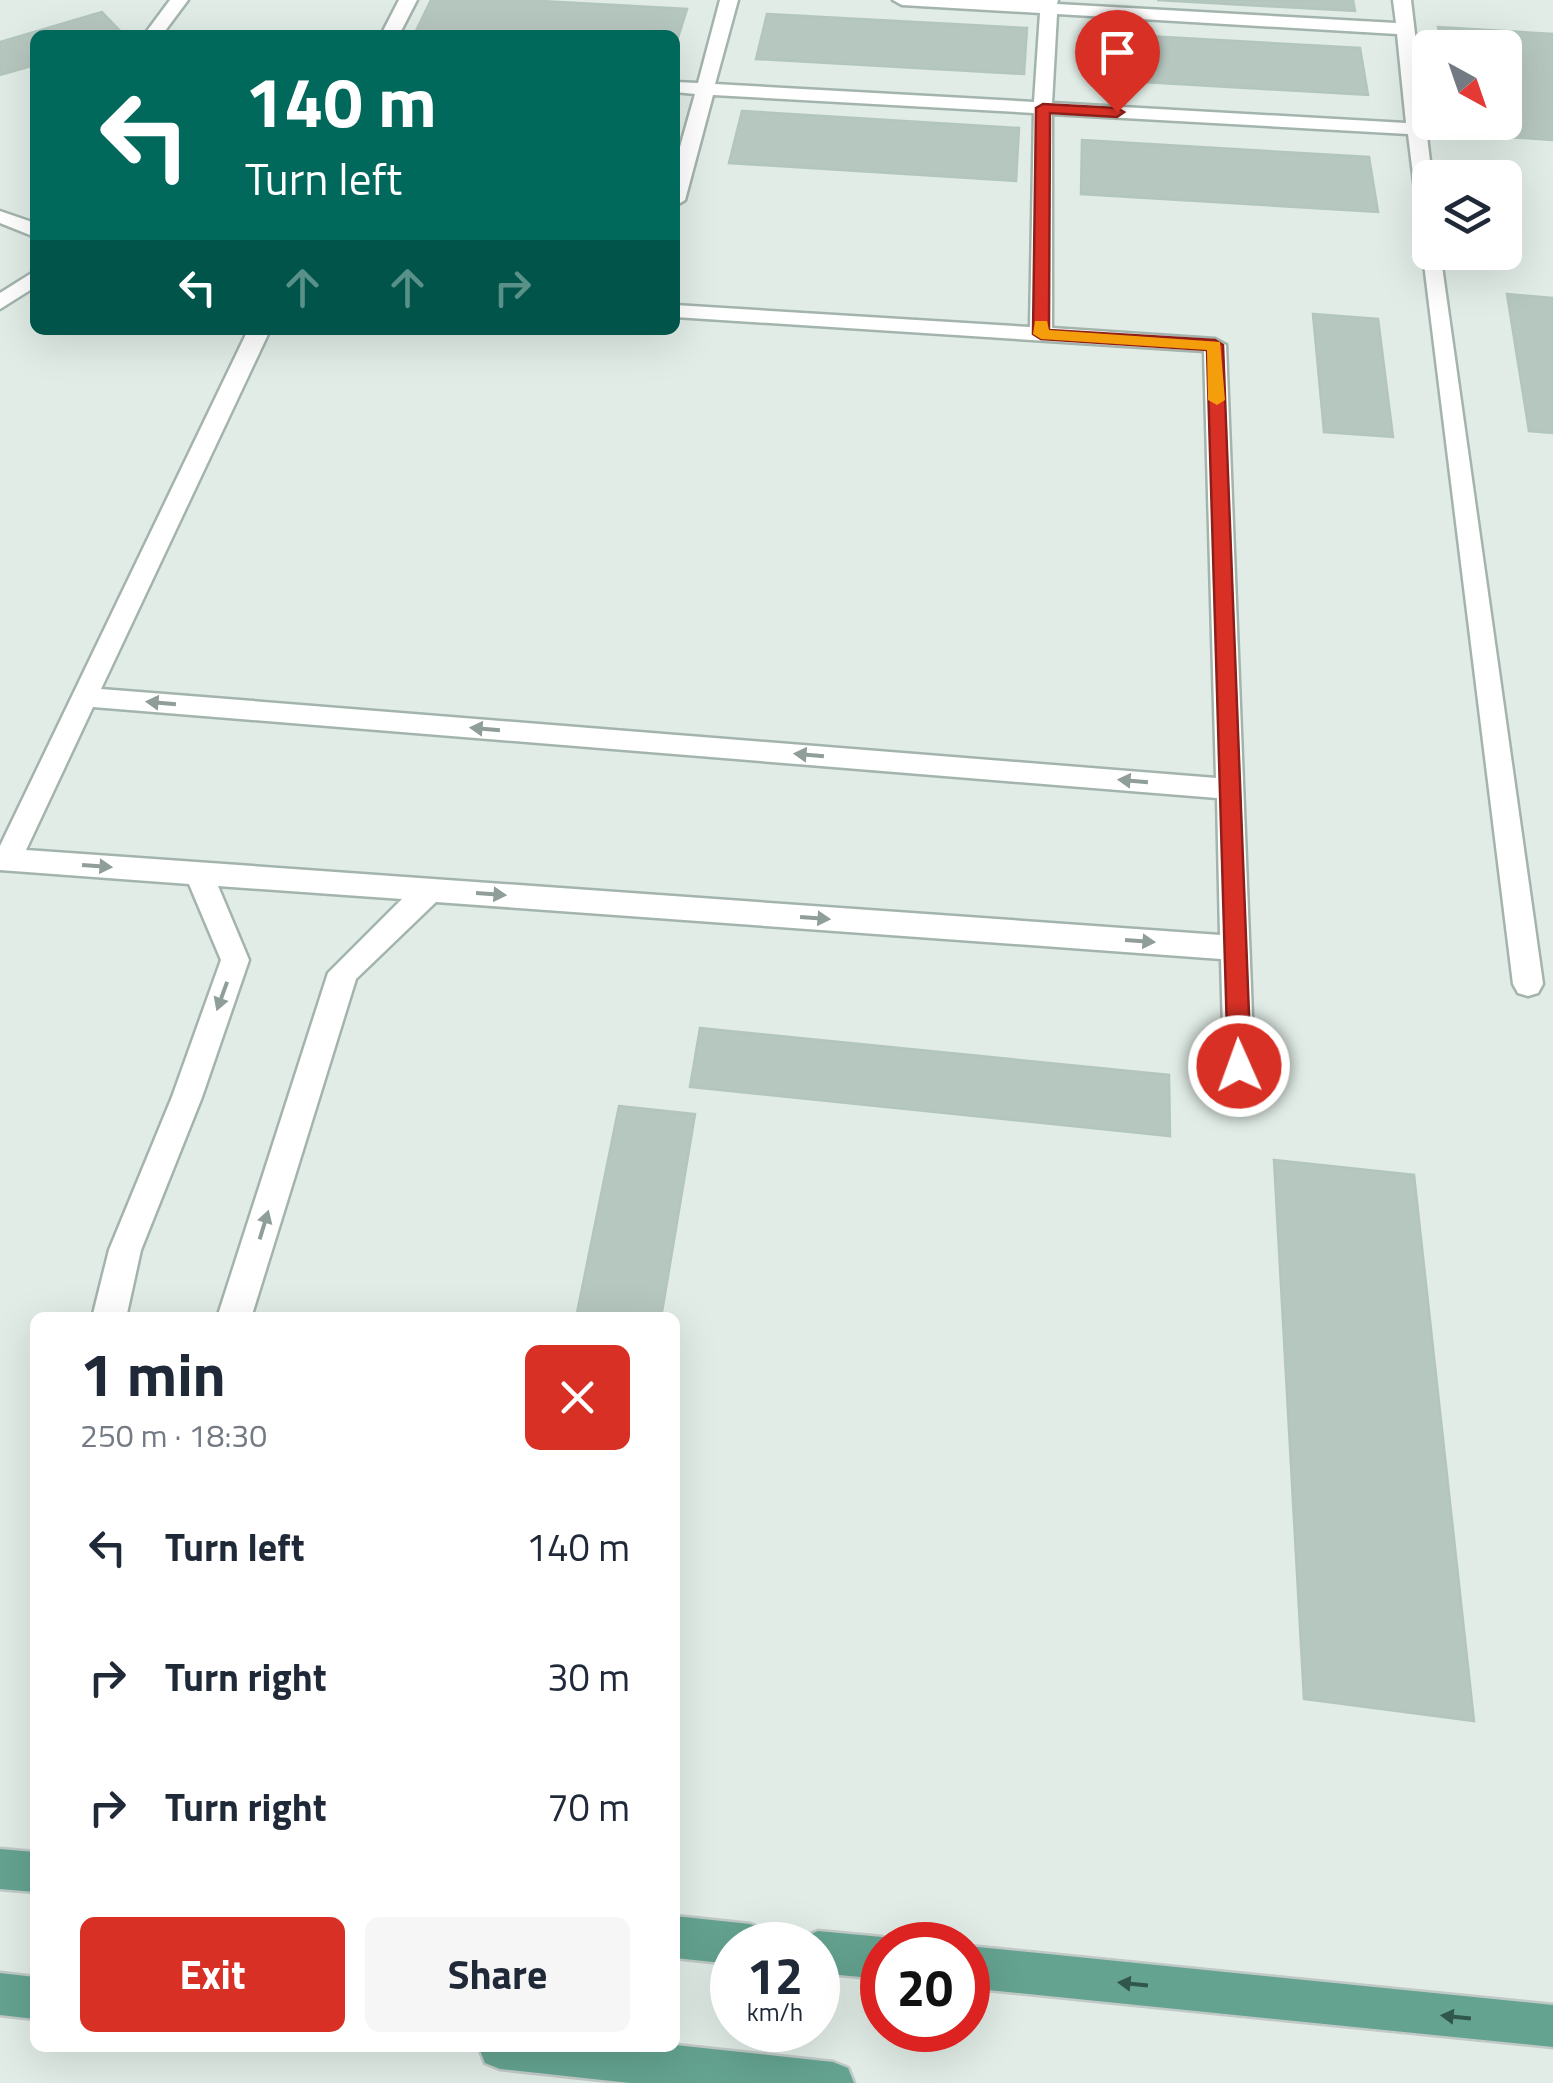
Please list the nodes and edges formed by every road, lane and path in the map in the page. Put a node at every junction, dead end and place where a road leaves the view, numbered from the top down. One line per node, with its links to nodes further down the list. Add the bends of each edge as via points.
1 (178, 0): 8 (lane)
2 (408, 0): 9 (lane)
3 (729, 0): 11 (lane)
4 (902, 0): 6 (lane)
5 (1402, 0): 7 (lane)
6 (1049, 5): 7 (lane); 13 (lane)
7 (1406, 29): 12 (lane)
8 (157, 30)
9 (393, 30)
10 (680, 88): 11 (lane)
11 (704, 89): 13 (lane); 15 (lane)
12 (1412, 104)
13 (1043, 108): 14 (lane); 20 (lane)
14 (1412, 129)
15 (680, 181)
16 (1433, 270): 28 (lane)
17 (30, 281): 18 (lane)
18 (2, 305)
19 (680, 311): 20 (lane)
20 (1041, 334): 23 (lane, via 1215,345)
21 (256, 335): 22 (lane)
22 (85, 697): 23 (lane, one-way to 22); 24 (lane)
23 (1230, 789): 27 (lane)
24 (4, 859): 25 (lane, one-way to 25)
25 (199, 873): 26 (lane); 30 (lane, one-way to 30, via 235,960 125,1250)
26 (430, 890): 27 (lane, one-way to 27); 31 (lane, one-way to 26, via 343,973)
27 (1235, 948): 29 (lane)
28 (1528, 984)
29 (1239, 1066)
30 (111, 1312)
31 (236, 1312)
32 (0, 1869): 33 (main road)
33 (30, 1872)
34 (680, 1938): 35 (main road)
35 (710, 1941)
36 (990, 1969): 39 (main road, one-way to 36)
37 (0, 1994): 38 (main road)
38 (30, 1997)
39 (1553, 2026)
40 (538, 2052): 41 (main road)
41 (833, 2083)

